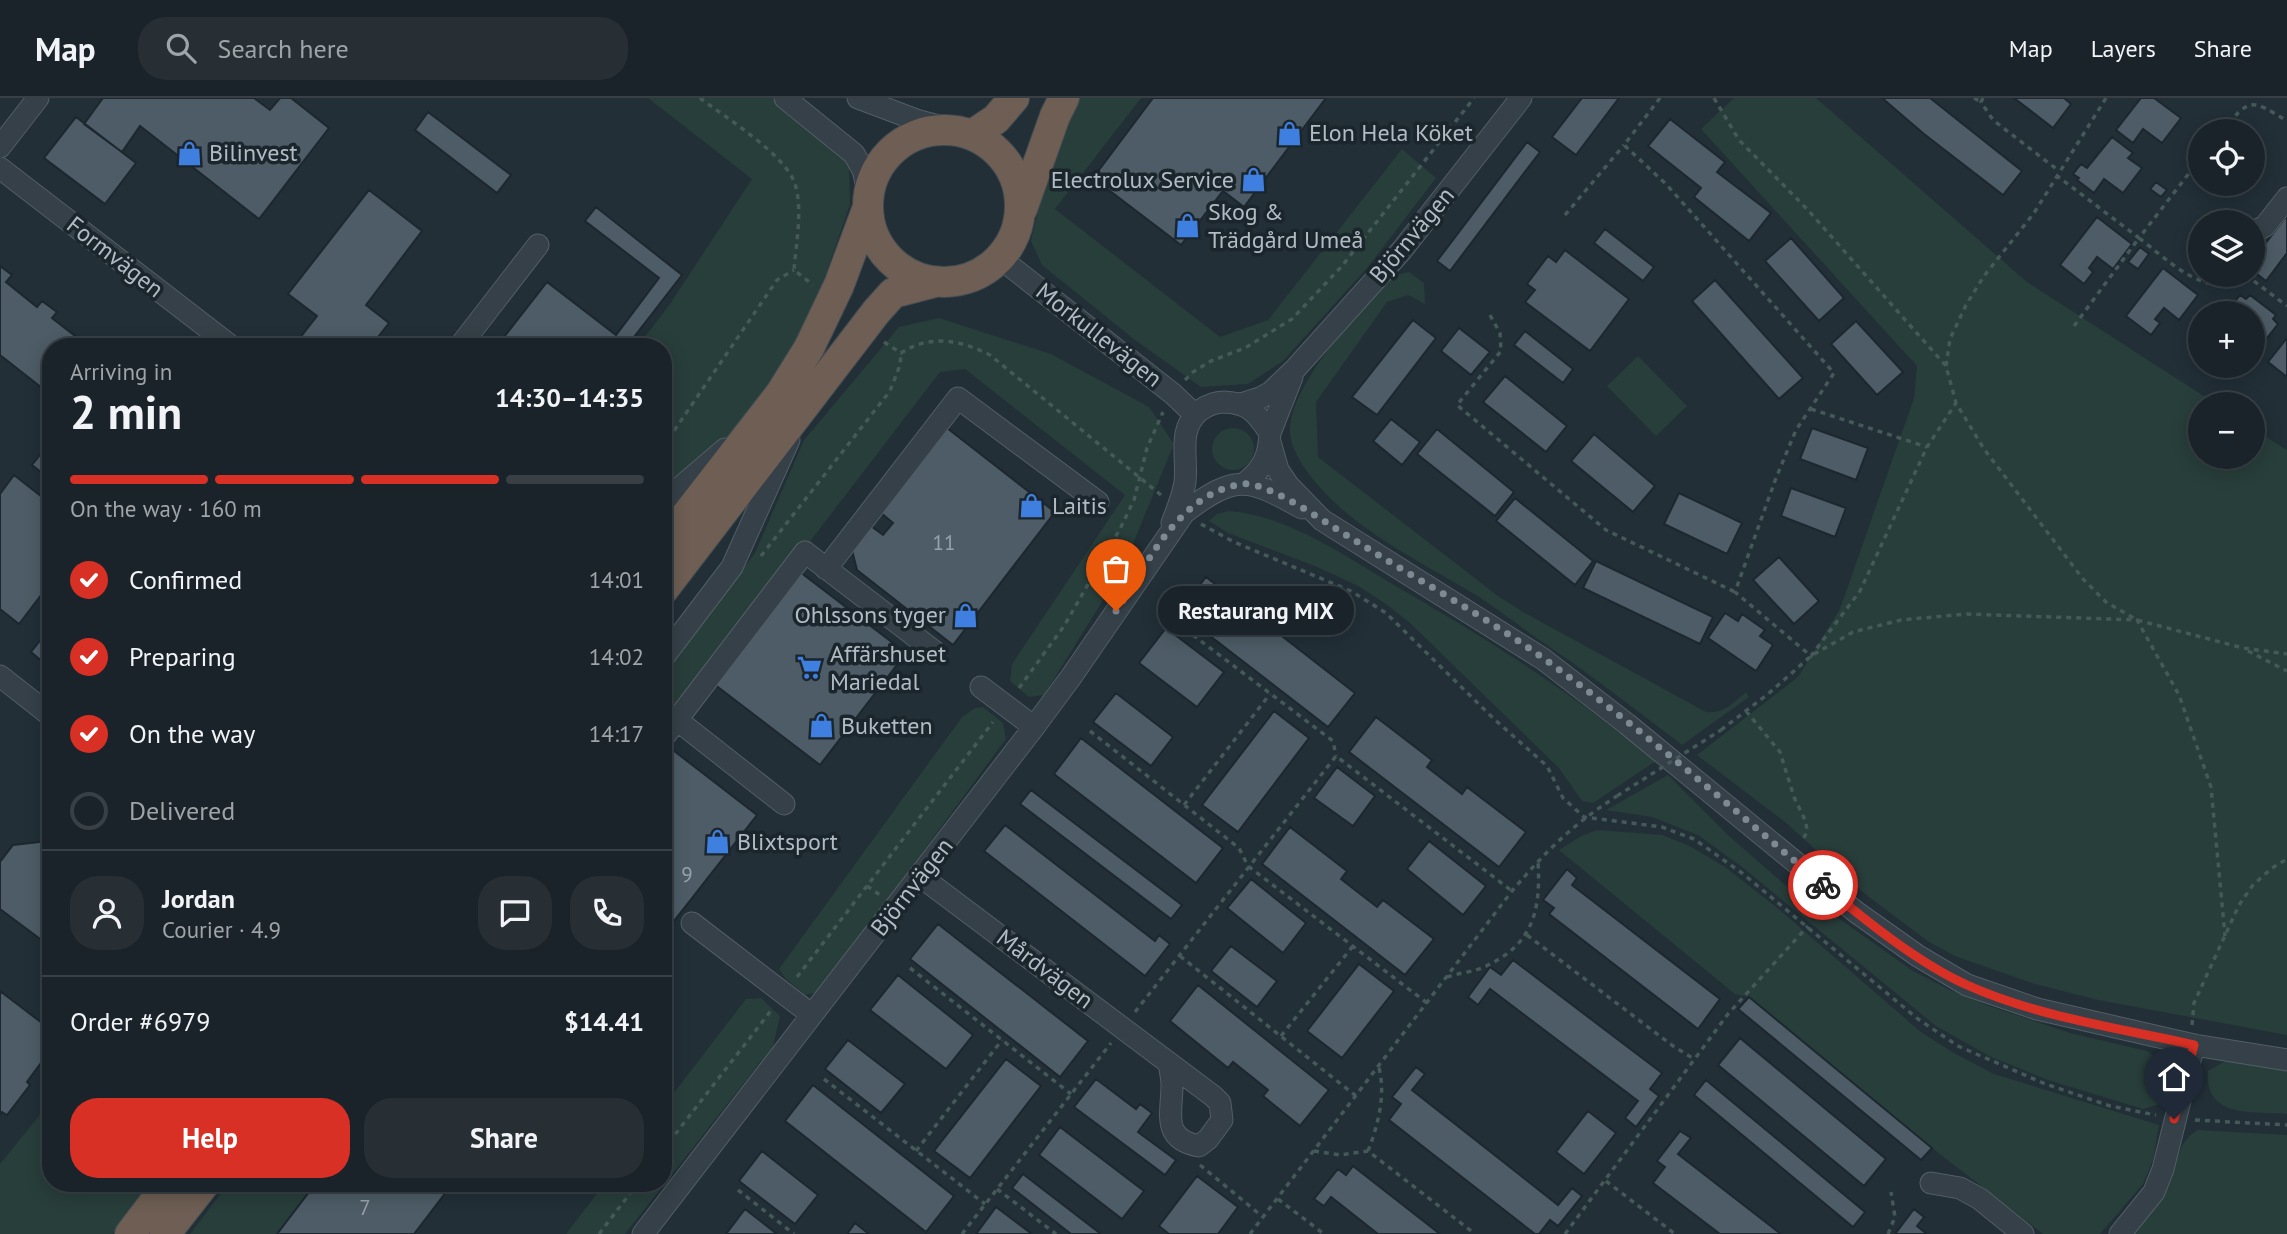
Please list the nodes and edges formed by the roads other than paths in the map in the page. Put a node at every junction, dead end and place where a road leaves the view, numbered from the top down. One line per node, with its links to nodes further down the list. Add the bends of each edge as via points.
1 (38, 98): 8 (street)
2 (785, 98): 11 (street, via 854,154 863,170)
3 (858, 98): 7 (street)
4 (1014, 98): 7 (highway, via 996,119)
5 (1064, 98): 12 (highway)
6 (1521, 98): 19 (street, Björnvägen, via 1402,250)
7 (965, 133): 11 (highway, via 929,131 902,143 882,161); 12 (highway, via 996,150 1010,167 1018,187)
8 (0, 147)
9 (0, 168): 17 (street, Formvägen)
10 (2287, 198): 13 (street)
11 (868, 201): 16 (highway, via 871,228 887,257 914,276); 20 (highway)
12 (1020, 215): 15 (highway)
13 (2265, 226)
14 (538, 245): 18 (street)
15 (1000, 258): 16 (highway, via 977,275); 22 (street, Morkullevägen)
16 (935, 282): 20 (highway, via 893,293)
17 (221, 338)
18 (466, 338)
19 (1296, 368): 21 (street, Björnvägen, via 1271,392); 23 (street, Björnvägen)
20 (792, 400): 26 (street); 30 (highway); 32 (highway); 33 (street, via 732,568)
21 (1241, 404): 22 (street, Björnvägen, via 1220,402); 23 (street, via 1255,412)
22 (1195, 415): 24 (street, Björnvägen, via 1186,428)
23 (1270, 438): 25 (street, Björnvägen, via 1259,473); 29 (street, via 1278,470)
24 (1187, 461): 25 (street, via 1199,478 1212,485); 28 (street, Björnvägen)
25 (1236, 485): 28 (street, Björnvägen); 29 (street, via 1269,490)
26 (672, 495)
27 (1098, 502): 31 (street, via 958,398)
28 (1181, 510): 40 (street, Björnvägen)
29 (1322, 520): 45 (street, via 1543,659 1847,905 1918,956 1967,985 2037,1009)
30 (672, 535)
31 (826, 569): 34 (street); 38 (street, via 805,552)
32 (672, 577)
33 (672, 646)
34 (934, 651)
35 (0, 676): 37 (street)
36 (981, 687): 40 (street)
37 (42, 709)
38 (677, 720): 39 (street); 41 (street)
39 (672, 726)
40 (1034, 727): 42 (street, Björnvägen)
41 (784, 804)
42 (920, 876): 44 (street, Björnvägen); 47 (street, Mårdvägen)
43 (692, 923): 44 (street)
44 (813, 1015): 53 (street, Björnvägen)
45 (2194, 1045): 46 (street); 55 (street, via 2154,1192)
46 (2287, 1060)
47 (1169, 1063): 47 (street, Mårdvägen, via 1170,1122 1177,1137 1199,1146 1222,1120 1220,1103)
48 (1931, 1183): 54 (street, via 1960,1188 1980,1199)
49 (162, 1192): 51 (highway)
50 (198, 1192): 52 (highway)
51 (130, 1234)
52 (166, 1234)
53 (643, 1234)
54 (2023, 1234)
55 (2120, 1234)

